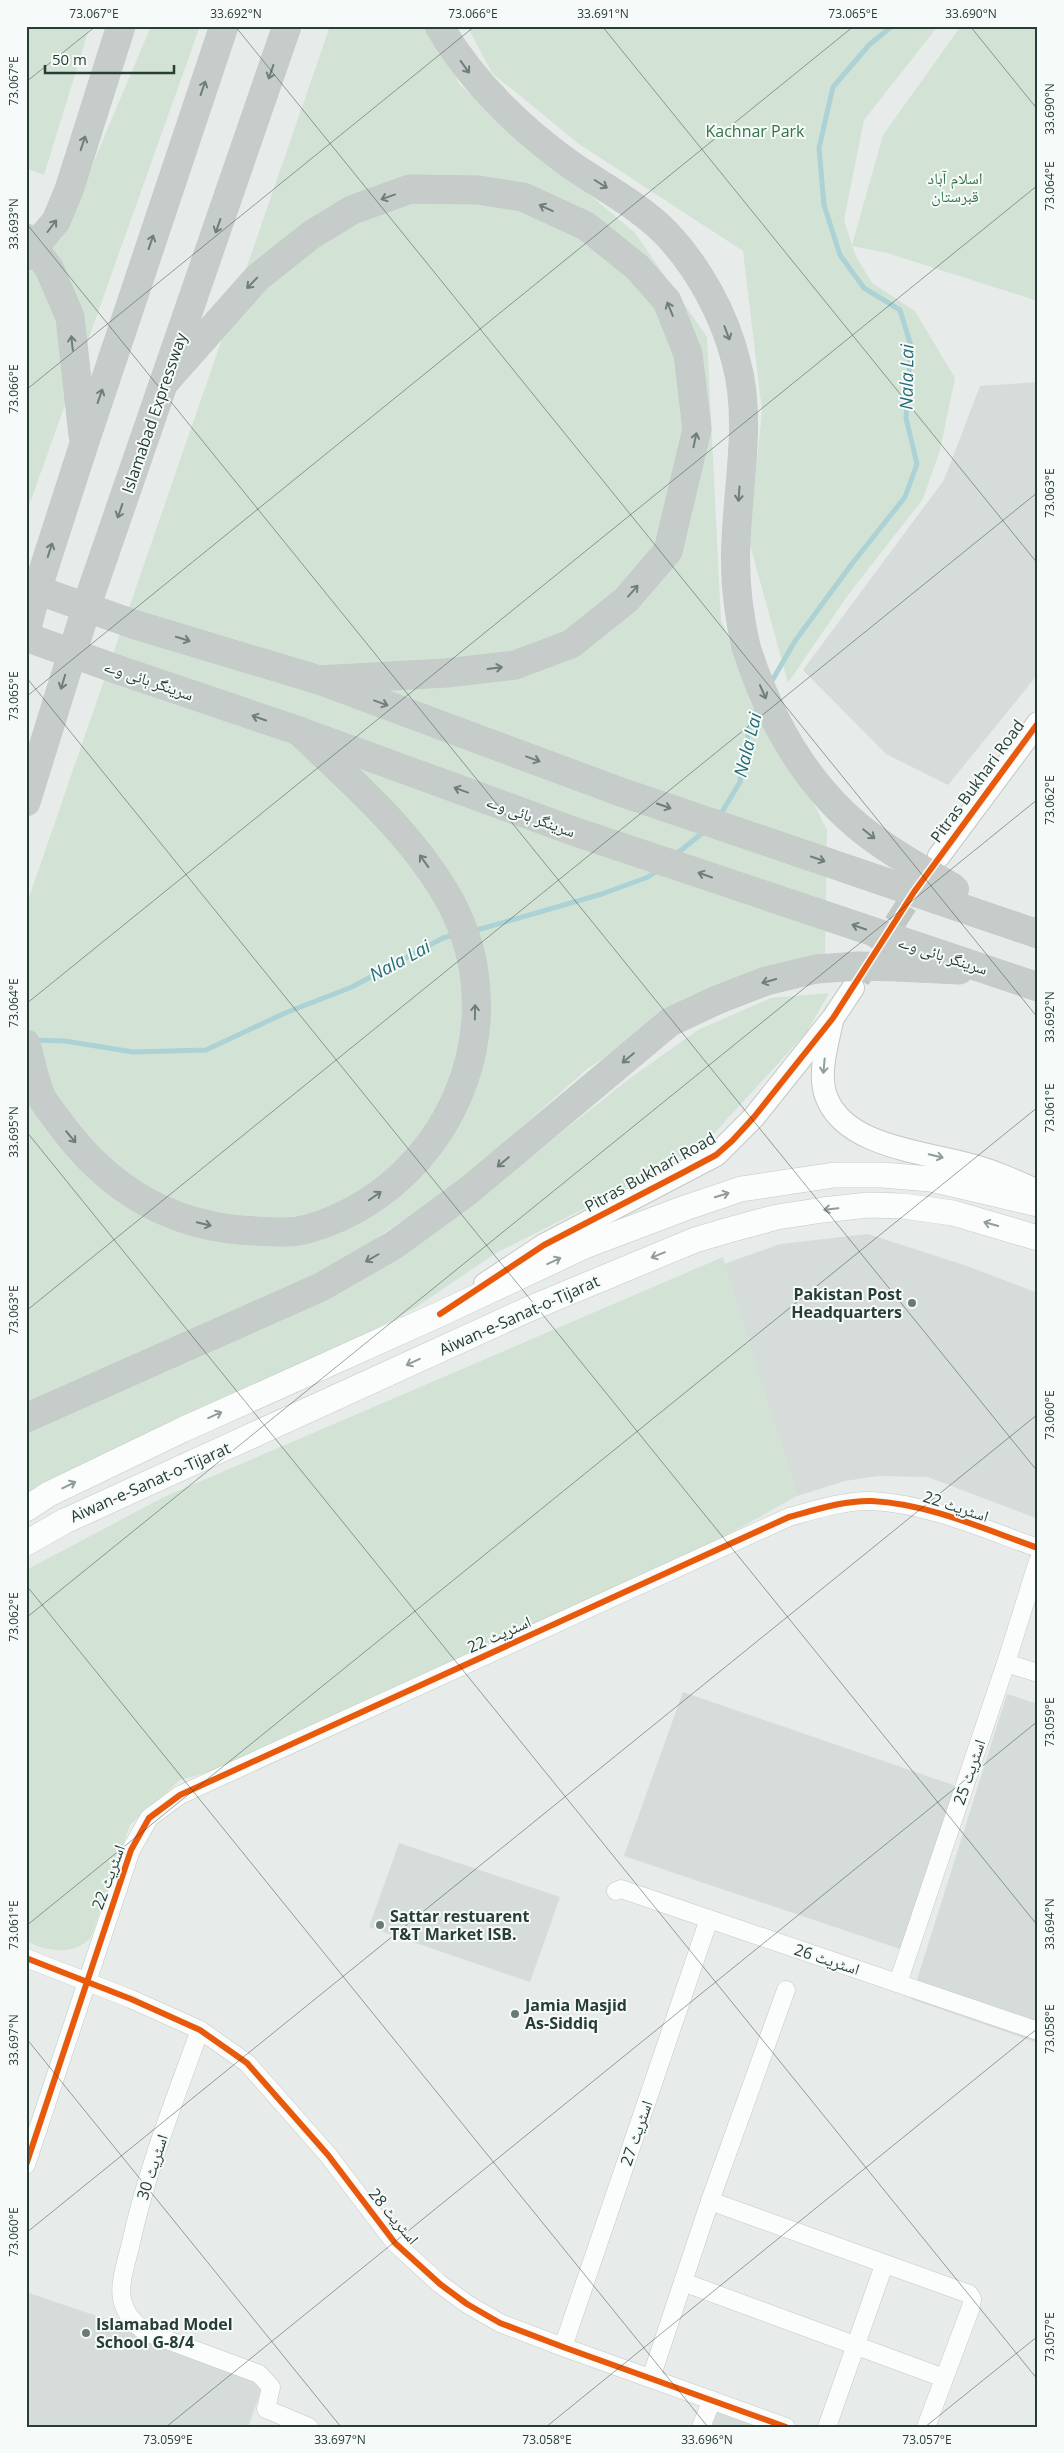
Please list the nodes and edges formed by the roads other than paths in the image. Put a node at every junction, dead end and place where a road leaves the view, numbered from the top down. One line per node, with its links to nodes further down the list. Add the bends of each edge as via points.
1 (121, 26): 6 (highway, one-way to 1, bridge, via 56,221 69,190)
2 (224, 26): 8 (highway, one-way to 2)
3 (287, 26): 7 (highway, Islamabad Expressway, one-way to 7)
4 (439, 26): 17 (highway, one-way to 17, bridge, via 471,76 515,119 665,233 704,284 736,361 741,386 743,425 736,582 739,616 755,676 786,742 824,794 851,820)
5 (26, 238): 8 (highway, one-way to 5, via 70,317 49,268)
6 (26, 257)
7 (164, 383): 12 (highway, one-way to 7, via 446,674 515,665 571,644 626,600 668,551 697,429 688,354 667,301 637,267 586,226 523,197 478,190 410,189 352,210 312,235 257,278); 15 (highway, Islamabad Expressway, one-way to 15, via 91,593)
8 (84, 444): 10 (highway, one-way to 8)
9 (26, 586): 12 (highway, one-way to 12, bridge, via 136,625)
10 (26, 631)
11 (26, 637): 14 (highway, سرینگر ہائی وے, one-way to 11, bridge)
12 (319, 680): 17 (highway, one-way to 17, bridge, via 618,791)
13 (1038, 723): 16 (street, Pitras Bukhari Road)
14 (299, 731): 19 (highway, سرینگر ہائی وے, one-way to 14, bridge, via 573,831); 23 (highway, one-way to 14, via 42,1098 84,1153 130,1194 178,1218 231,1230 286,1233 308,1229 341,1218 375,1197 401,1176 436,1138 451,1113 471,1061 475,1036 475,983 462,929 434,875 402,834)
15 (26, 802)
16 (939, 856)
17 (946, 894): 18 (highway, via 1010,925)
18 (1038, 934)
19 (993, 972): 20 (highway, سرینگر ہائی وے); 30 (highway, one-way to 30, bridge, via 859,966 816,969 766,982 717,1000 670,1022 468,1191 394,1245 321,1287)
20 (1038, 987)
21 (853, 988): 22 (street, Pitras Bukhari Road)
22 (833, 1018): 24 (street, one-way to 24, via 823,1078 825,1094 833,1111 844,1123 859,1133 890,1145 971,1165); 29 (street, Pitras Bukhari Road, via 754,1117 716,1155 544,1245)
23 (26, 1044)
24 (1038, 1191)
25 (1038, 1204): 26 (main road, Aiwan-e-Sanat-o-Tijarat, one-way to 25, via 740,1189 834,1175 931,1179)
26 (685, 1208): 28 (main road); 29 (main road, Aiwan-e-Sanat-o-Tijarat, one-way to 26, via 587,1246)
27 (1038, 1238): 28 (main road, Aiwan-e-Sanat-o-Tijarat, one-way to 28, via 953,1213 917,1207 868,1205 777,1216)
28 (695, 1240): 32 (main road, Aiwan-e-Sanat-o-Tijarat, one-way to 32, via 530,1309 64,1521)
29 (440, 1314): 31 (main road, Aiwan-e-Sanat-o-Tijarat, one-way to 29, via 49,1494 182,1430)
30 (26, 1418)
31 (26, 1509)
32 (26, 1543)
33 (1038, 1548): 40 (street, اسٹریٹ 22, via 920,1507 870,1501 828,1506 789,1517 180,1795 149,1818 131,1850)
34 (1038, 1560): 35 (street, اسٹریٹ 25)
35 (1006, 1662): 36 (street); 41 (street, اسٹریٹ 25)
36 (1038, 1674)
37 (616, 1891): 38 (street, اسٹریٹ 26, via 621,1889)
38 (709, 1919): 41 (street, اسٹریٹ 26); 50 (street, اسٹریٹ 27)
39 (26, 1958): 40 (street, اسٹریٹ 28)
40 (86, 1981): 43 (street, اسٹریٹ 28); 45 (street, اسٹریٹ 22)
41 (898, 1983): 44 (street, اسٹریٹ 26)
42 (786, 1990): 46 (street)
43 (200, 2030): 50 (street, اسٹریٹ 28, via 247,2063 328,2155 395,2243 440,2284 500,2323); 54 (street, اسٹریٹ 30, via 138,2207 122,2282 124,2309 133,2323 146,2332 259,2374 271,2387 266,2409)
44 (1038, 2031)
45 (26, 2165)
46 (710, 2201): 47 (street); 48 (street)
47 (884, 2264): 49 (street); 52 (street, via 969,2294 972,2299)
48 (683, 2282): 49 (street); 51 (street)
49 (856, 2345): 52 (street); 57 (street)
50 (563, 2348): 51 (street, اسٹریٹ 28)
51 (651, 2378): 53 (street, اسٹریٹ 28)
52 (944, 2378): 58 (street)
53 (712, 2400): 55 (street); 56 (street, اسٹریٹ 28)
54 (309, 2427)
55 (701, 2427)
56 (786, 2427)
57 (827, 2427)
58 (926, 2427)

